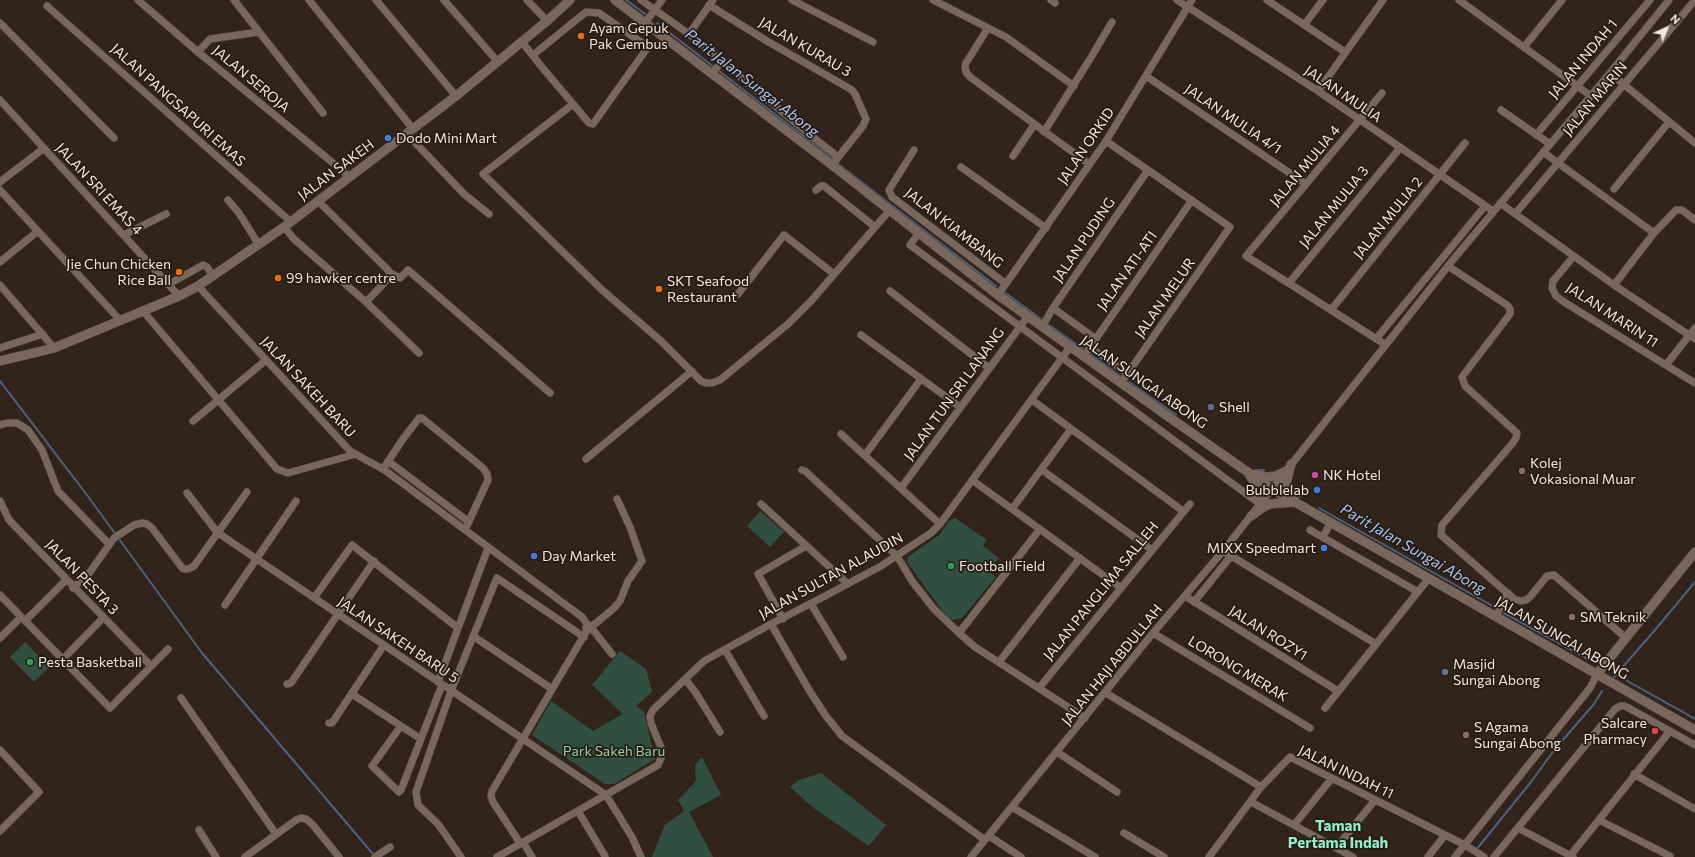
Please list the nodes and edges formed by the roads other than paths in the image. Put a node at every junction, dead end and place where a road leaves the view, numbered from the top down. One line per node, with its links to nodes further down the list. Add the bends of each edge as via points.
1 (138, 0): 38 (street, JALAN SEROJA)
2 (234, 0): 33 (street)
3 (309, 0): 61 (street)
4 (376, 0): 51 (street)
5 (444, 0): 41 (street)
6 (527, 0): 27 (street)
7 (570, 0): 27 (street, JALAN SAKEH)
8 (615, 0): 30 (street, JALAN SUNGAI ABONG)
9 (641, 0): 26 (street)
10 (662, 0): 26 (street)
11 (792, 0): 36 (street)
12 (933, 0): 32 (street)
13 (1177, 0): 25 (street, JALAN MULIA)
14 (1192, 0): 25 (street, JALAN ORKID)
15 (1267, 0): 31 (street)
16 (1323, 0): 31 (street)
17 (1383, 0): 39 (street)
18 (1459, 0): 37 (street)
19 (1562, 0): 37 (street)
20 (1651, 0): 23 (street); 47 (street, JALAN INDAH 1)
21 (1695, 0): 45 (street, JALAN MARIN)
22 (711, 2): 34 (street); 75 (street, JALAN KURAU 3, via 767,41 852,90 866,119)
23 (1665, 3): 43 (street, JALAN HAJI ABDULLAH)
24 (48, 6): 99 (street, JALAN PANGSAPURI EMAS)
25 (1188, 6): 44 (street, JALAN ORKID); 49 (street, JALAN MULIA)
26 (655, 10): 30 (street); 34 (street)
27 (547, 21): 35 (street, JALAN SAKEH)
28 (1112, 22): 46 (street)
29 (0, 23): 64 (street)
30 (645, 23): 42 (street, JALAN SUNGAI ABONG)
31 (1304, 25): 39 (street)
32 (988, 28): 46 (street, via 1006,37); 60 (street, via 965,66 966,72)
33 (259, 32): 38 (street, via 210,39); 56 (street)
34 (689, 34): 42 (street)
35 (522, 42): 40 (street); 41 (street, JALAN SAKEH)
36 (873, 42)
37 (1524, 47): 47 (street)
38 (198, 52): 82 (street, JALAN SEROJA)
39 (1346, 52): 49 (street)
40 (533, 56): 54 (street); 54 (street, via 586,12 599,13 648,46 593,124 589,123)
41 (498, 62): 51 (street, JALAN SAKEH)
42 (717, 68): 48 (street, JALAN SUNGAI ABONG); 48 (street)
43 (1610, 73): 45 (street); 52 (street, JALAN HAJI ABDULLAH)
44 (1146, 76): 66 (street, JALAN ORKID); 84 (street, JALAN MULIA 4/1)
45 (1624, 84): 59 (street); 76 (street, JALAN MARIN)
46 (1074, 86): 62 (street)
47 (1577, 86): 52 (street); 63 (street, JALAN INDAH 1)
48 (745, 90): 57 (street, JALAN SUNGAI ABONG); 57 (street)
49 (1318, 91): 58 (street, JALAN MULIA)
50 (1382, 93): 58 (street, JALAN MULIA 4)
51 (456, 96): 61 (street, JALAN SAKEH)
52 (1591, 96): 69 (street, JALAN HAJI ABDULLAH)
53 (0, 100): 70 (street, JALAN SRI EMAS 4)
54 (573, 104): 149 (street, via 483,174)
55 (1501, 110): 63 (street)
56 (323, 113)
57 (779, 117): 65 (street, JALAN SUNGAI ABONG)
58 (1360, 121): 71 (street, JALAN MULIA); 84 (street, JALAN MULIA 4)
59 (1669, 122): 68 (street); 85 (street)
60 (1034, 125): 62 (street); 74 (street)
61 (410, 132): 82 (street, JALAN SAKEH); 96 (street, via 464,194)
62 (1044, 132): 77 (street)
63 (1536, 135): 69 (street)
64 (114, 138)
65 (806, 138): 75 (street); 78 (street, JALAN SUNGAI ABONG)
66 (1106, 141): 77 (street, JALAN ORKID); 80 (street)
67 (1465, 143): 81 (street, JALAN MULIA 2)
68 (1695, 143)
69 (1550, 144): 73 (street, JALAN HAJI ABDULLAH)
70 (44, 148): 83 (street); 105 (street, JALAN SRI EMAS 4)
71 (1400, 148): 81 (street, JALAN MULIA); 113 (street, JALAN MULIA 3)
72 (914, 150): 116 (street, JALAN KIAMBANG, via 889,190 892,197)
73 (1543, 152): 76 (street); 91 (street, JALAN HAJI ABDULLAH)
74 (1013, 156)
75 (838, 157): 78 (street, JALAN KURAU 3)
76 (1558, 163): 97 (street, JALAN MARIN); 103 (street)
77 (1089, 164): 101 (street, JALAN ORKID)
78 (832, 165): 93 (street, JALAN SUNGAI ABONG)
79 (961, 167): 101 (street)
80 (1148, 170): 89 (street); 124 (street, JALAN PUDING)
81 (1439, 175): 92 (street, JALAN MULIA); 125 (street, JALAN MULIA 2)
82 (350, 177): 90 (street, JALAN SAKEH)
83 (0, 182)
84 (1306, 184): 113 (street, JALAN MULIA 4, via 1246,256)
85 (1614, 189)
86 (0, 190): 102 (street)
87 (816, 190): 100 (street, via 824,186)
88 (228, 200): 106 (street)
89 (1192, 200): 135 (street, JALAN ATI-ATI); 150 (street, JALAN MELUR, via 1230,227)
90 (318, 201): 99 (street, JALAN SAKEH); 110 (street)
91 (1500, 203): 94 (street, JALAN HAJI ABDULLAH); 97 (street)
92 (1485, 206): 94 (street, JALAN MULIA); 136 (street)
93 (889, 210): 100 (street); 104 (street, JALAN SUNGAI ABONG)
94 (1493, 211): 109 (street, JALAN HAJI ABDULLAH)
95 (166, 214): 105 (street)
96 (489, 214)
97 (1515, 214): 107 (street)
98 (1695, 220): 103 (street, via 1682,210 1676,210)
99 (287, 225): 106 (street, JALAN SAKEH); 123 (street, JALAN PANGSAPURI EMAS, via 294,239)
100 (876, 227): 111 (street)
101 (1046, 228): 116 (street, JALAN ORKID)
102 (38, 231): 108 (street); 128 (street)
103 (1654, 233): 117 (street)
104 (918, 234): 121 (street, JALAN SUNGAI ABONG); 129 (street, via 910,245)
105 (124, 235): 115 (street, JALAN SRI EMAS 4)
106 (259, 245): 112 (street, JALAN SAKEH)
107 (1574, 256): 117 (street); 147 (street, JALAN MARIN 11, via 1553,281 1552,288 1556,296)
108 (0, 262)
109 (1448, 266): 137 (street, JALAN HAJI ABDULLAH); 211 (street, via 1510,309 1510,314 1462,378 1465,386 1517,433 1512,444 1440,530 1441,535)
110 (390, 274): 123 (street); 154 (street, via 400,278 408,270)
111 (834, 274): 120 (street, via 784,235); 149 (street, via 788,324 720,380 706,383)
112 (212, 276): 115 (street, via 203,265); 118 (street, JALAN SAKEH)
113 (1289, 283): 125 (street)
114 (0, 284): 132 (street)
115 (169, 284): 122 (street, JALAN SRI EMAS 4)
116 (1006, 284): 121 (street, JALAN ORKID)
117 (1614, 285): 134 (street)
118 (198, 286): 122 (street, JALAN SAKEH); 145 (street, JALAN SAKEH BARU)
119 (890, 291): 148 (street)
120 (738, 294)
121 (998, 295): 127 (street, JALAN SUNGAI ABONG)
122 (179, 296): 126 (street, JALAN SAKEH)
123 (366, 302): 142 (street, JALAN PANGSAPURI EMAS)
124 (1053, 308): 130 (street, JALAN PUDING); 135 (street)
125 (1331, 310): 136 (street)
126 (142, 311): 128 (street, JALAN SAKEH); 155 (street)
127 (1028, 316): 129 (street, JALAN TUN SRI LANANG); 130 (street, JALAN SUNGAI ABONG)
128 (120, 320): 141 (street, JALAN SAKEH)
129 (1020, 326): 144 (street); 148 (street, JALAN TUN SRI LANANG)
130 (1042, 326): 138 (street, JALAN SUNGAI ABONG)
131 (1695, 328): 134 (street)
132 (42, 334): 140 (street); 141 (street)
133 (861, 335): 151 (street)
134 (1692, 337): 147 (street)
135 (1096, 339): 139 (street, JALAN ATI-ATI)
136 (1376, 339): 137 (street)
137 (1386, 345): 166 (street, JALAN HAJI ABDULLAH)
138 (1070, 347): 143 (street, JALAN SUNGAI ABONG); 144 (street, JALAN SULTAN ALAUDIN)
139 (1090, 347): 143 (street, JALAN ATI-ATI); 150 (street)
140 (0, 348)
141 (54, 348): 146 (street, JALAN SAKEH)
142 (419, 353)
143 (1084, 356): 152 (street, JALAN SUNGAI ABONG)
144 (1062, 358): 156 (street, JALAN SULTAN ALAUDIN); 179 (street)
145 (266, 360): 155 (street); 162 (street, JALAN SAKEH BARU, via 340,443)
146 (0, 361)
147 (1666, 365): 153 (street, JALAN MARIN 11)
148 (989, 368): 157 (street, JALAN TUN SRI LANANG)
149 (692, 372): 164 (street)
150 (1128, 374): 152 (street, JALAN MELUR)
151 (921, 379): 157 (street); 163 (street)
152 (1121, 383): 170 (street, JALAN SUNGAI ABONG)
153 (1695, 383)
154 (550, 392)
155 (218, 400): 158 (street); 162 (street, via 282,472)
156 (1032, 400): 160 (street); 171 (street, JALAN SULTAN ALAUDIN)
157 (960, 407): 172 (street, JALAN TUN SRI LANANG)
158 (193, 421)
159 (0, 425): 194 (street, via 17,423 28,430 42,450 58,490)
160 (1071, 429): 169 (street); 184 (street)
161 (841, 434): 163 (street)
162 (356, 454): 167 (street, JALAN SAKEH BARU)
163 (865, 455): 172 (street)
164 (586, 459)
165 (388, 461): 167 (street); 186 (street); 186 (street, via 419,418 422,418 487,474 488,480)
166 (1289, 467): 170 (street, via 1275,476 1267,477); 173 (street, JALAN HAJI ABDULLAH); 180 (street, via 1287,490)
167 (382, 469): 190 (street, JALAN SAKEH BARU)
168 (802, 470): 200 (street)
169 (1042, 470): 183 (street); 197 (street)
170 (1246, 471): 173 (street, JALAN SUNGAI ABONG); 179 (street, via 1256,486)
171 (972, 480): 183 (street); 188 (street, JALAN SULTAN ALAUDIN)
172 (901, 488): 188 (street)
173 (1272, 489): 179 (street, JALAN HAJI ABDULLAH); 180 (street, JALAN SUNGAI ABONG)
174 (247, 492): 192 (street)
175 (187, 493): 192 (street, JALAN SAKEH BARU 5)
176 (617, 499): 225 (street, via 642,561 628,581 620,601)
177 (0, 501): 206 (street, JALAN PESTA 3, via 9,520)
178 (296, 501): 203 (street)
179 (1260, 503): 185 (street, JALAN HAJI ABDULLAH)
180 (1296, 503): 185 (street, via 1270,504); 187 (street, JALAN SUNGAI ABONG)
181 (761, 504): 195 (street)
182 (1190, 504): 184 (street, JALAN PANGLIMA SALLEH)
183 (1012, 509): 189 (street)
184 (1183, 511): 197 (street, JALAN PANGLIMA SALLEH)
185 (1251, 516): 198 (street, JALAN HAJI ABDULLAH)
186 (469, 522): 190 (street)
187 (1331, 522): 193 (street); 205 (street, JALAN SUNGAI ABONG)
188 (940, 524): 200 (street, JALAN SULTAN ALAUDIN, via 922,540)
189 (1040, 529): 202 (street); 227 (street)
190 (465, 530): 196 (street, JALAN SAKEH BARU)
191 (1310, 530): 193 (street)
192 (217, 532): 194 (street, via 194,566 188,570 183,569 147,524 134,525); 203 (street, JALAN SAKEH BARU 5)
193 (1323, 537): 210 (street)
194 (112, 541): 208 (street, via 90,572)
195 (806, 546): 207 (street); 222 (street, via 758,574)
196 (488, 548): 224 (street); 225 (street, JALAN SAKEH BARU, via 582,617 587,624)
197 (1152, 550): 209 (street, JALAN PANGLIMA SALLEH)
198 (1223, 551): 201 (street); 213 (street, JALAN HAJI ABDULLAH)
199 (1695, 552): 230 (street)
200 (897, 556): 207 (street, JALAN SULTAN ALAUDIN); 227 (street, via 912,581 934,609)
201 (1231, 556): 215 (street); 231 (street)
202 (1080, 558): 209 (street); 238 (street)
203 (257, 559): 214 (street, JALAN SAKEH BARU 5); 217 (street)
204 (374, 562): 214 (street, via 350,545); 218 (street); 224 (street)
205 (1429, 578): 210 (street); 219 (street, JALAN SUNGAI ABONG)
206 (66, 580): 208 (street, JALAN PESTA 3); 221 (street)
207 (848, 584): 216 (street, JALAN SULTAN ALAUDIN)
208 (73, 588): 220 (street, JALAN PESTA 3)
209 (1121, 588): 244 (street, JALAN PANGLIMA SALLEH)
210 (1418, 592): 231 (street)
211 (1508, 593): 219 (street); 230 (street, via 1521,601 1526,600 1547,576 1554,575)
212 (0, 595): 221 (street)
213 (1185, 596): 215 (street, JALAN ROZY1); 226 (street, JALAN HAJI ABDULLAH)
214 (314, 598): 218 (street, JALAN SAKEH BARU 5)
215 (1194, 602): 246 (street, JALAN ROZY1)
216 (811, 604): 222 (street, JALAN SULTAN ALAUDIN); 236 (street)
217 (225, 605)
218 (337, 614): 232 (street, JALAN SAKEH BARU 5); 243 (street, via 291,683)
219 (1496, 616): 240 (street, JALAN SUNGAI ABONG)
220 (103, 618): 237 (street); 239 (street, JALAN PESTA 3)
221 (23, 619): 229 (street); 237 (street)
222 (783, 619): 223 (street, JALAN SULTAN ALAUDIN)
223 (771, 624): 234 (street, JALAN SULTAN ALAUDIN); 283 (street, via 808,690 839,733)
224 (458, 628): 242 (street)
225 (587, 631): 228 (street, via 497,578); 235 (street); 245 (street)
226 (1153, 633): 248 (street, JALAN HAJI ABDULLAH); 256 (street, LORONG MERAK)
227 (959, 634): 238 (street)
228 (473, 636): 245 (street); 247 (street)
229 (0, 638)
230 (1626, 638): 240 (street)
231 (1376, 644): 246 (street)
232 (384, 645): 242 (street, JALAN SAKEH BARU 5); 249 (street)
233 (168, 649): 239 (street)
234 (725, 650): 241 (street, JALAN SULTAN ALAUDIN, via 704,661); 252 (street)
235 (612, 654)
236 (843, 657)
237 (63, 659): 239 (street, via 110,708)
238 (999, 662): 244 (street)
239 (151, 666)
240 (1597, 674): 258 (street, JALAN SUNGAI ABONG); 286 (street, via 1590,688)
241 (685, 679): 259 (street); 269 (street, JALAN SULTAN ALAUDIN, via 650,716 662,750 658,765)
242 (440, 683): 247 (street, JALAN SAKEH BARU 5); 261 (street)
243 (287, 684)
244 (1039, 688): 253 (street)
245 (552, 689): 260 (street)
246 (1338, 691): 251 (street)
247 (451, 692): 260 (street, JALAN SAKEH BARU 5); 296 (street, via 415,798 418,805 438,824)
248 (1106, 693): 253 (street, JALAN HAJI ABDULLAH); 267 (street)
249 (352, 694): 254 (street, via 332,723); 255 (street)
250 (181, 698): 281 (street)
251 (1325, 708)
252 (764, 716)
253 (1085, 718): 264 (street, JALAN HAJI ABDULLAH)
254 (329, 723)
255 (401, 726): 261 (street); 261 (street, via 372,766 399,792)
256 (1310, 728)
257 (1670, 730): 262 (street); 265 (street); 277 (street, via 1625,706 1615,708)
258 (1695, 730)
259 (720, 732)
260 (523, 738): 269 (street, JALAN SAKEH BARU 5); 284 (street, via 491,796)
261 (421, 739)
262 (1695, 745)
263 (0, 750): 279 (street, via 39,792)
264 (1057, 752): 268 (street); 272 (street, JALAN HAJI ABDULLAH)
265 (1634, 774): 273 (street); 275 (street)
266 (1332, 778): 267 (street, JALAN INDAH 11, via 1290,757); 270 (street, JALAN INDAH 11); 276 (street)
267 (1261, 787): 271 (street, JALAN INDAH 11)
268 (1117, 792)
269 (606, 795): 274 (street); 299 (street)
270 (1376, 800): 282 (street, JALAN INDAH 11); 287 (street)
271 (1251, 802): 276 (street); 304 (street, JALAN INDAH 11)
272 (1012, 807): 283 (street, JALAN HAJI ABDULLAH); 302 (street)
273 (1695, 809)
274 (578, 811): 284 (street); 290 (street)
275 (1599, 820): 292 (street); 293 (street)
276 (1294, 825): 287 (street)
277 (1518, 828): 292 (street); 308 (street)
278 (199, 830): 294 (street)
279 (0, 831)
280 (1124, 833): 303 (street)
281 (276, 834): 288 (street, via 296,820 306,819); 295 (street)
282 (1445, 835): 286 (street, JALAN INDAH 11); 306 (street)
283 (987, 838): 300 (street, JALAN HAJI ABDULLAH); 301 (street)
284 (521, 843): 297 (street); 298 (street)
285 (390, 847): 289 (street)
286 (1467, 847): 291 (street, JALAN INDAH 11); 307 (street)
287 (1336, 848): 305 (street)
288 (337, 856)
289 (377, 856)
290 (605, 856)
291 (1484, 856)
292 (1572, 856)
293 (1670, 856)
294 (216, 857)
295 (245, 857)
296 (461, 857)
297 (497, 857)
298 (532, 857)
299 (641, 857)
300 (972, 857)
301 (1021, 857)
302 (1095, 857)
303 (1164, 857)
304 (1209, 857)
305 (1353, 857)
306 (1428, 857)
307 (1455, 857)
308 (1494, 857)

